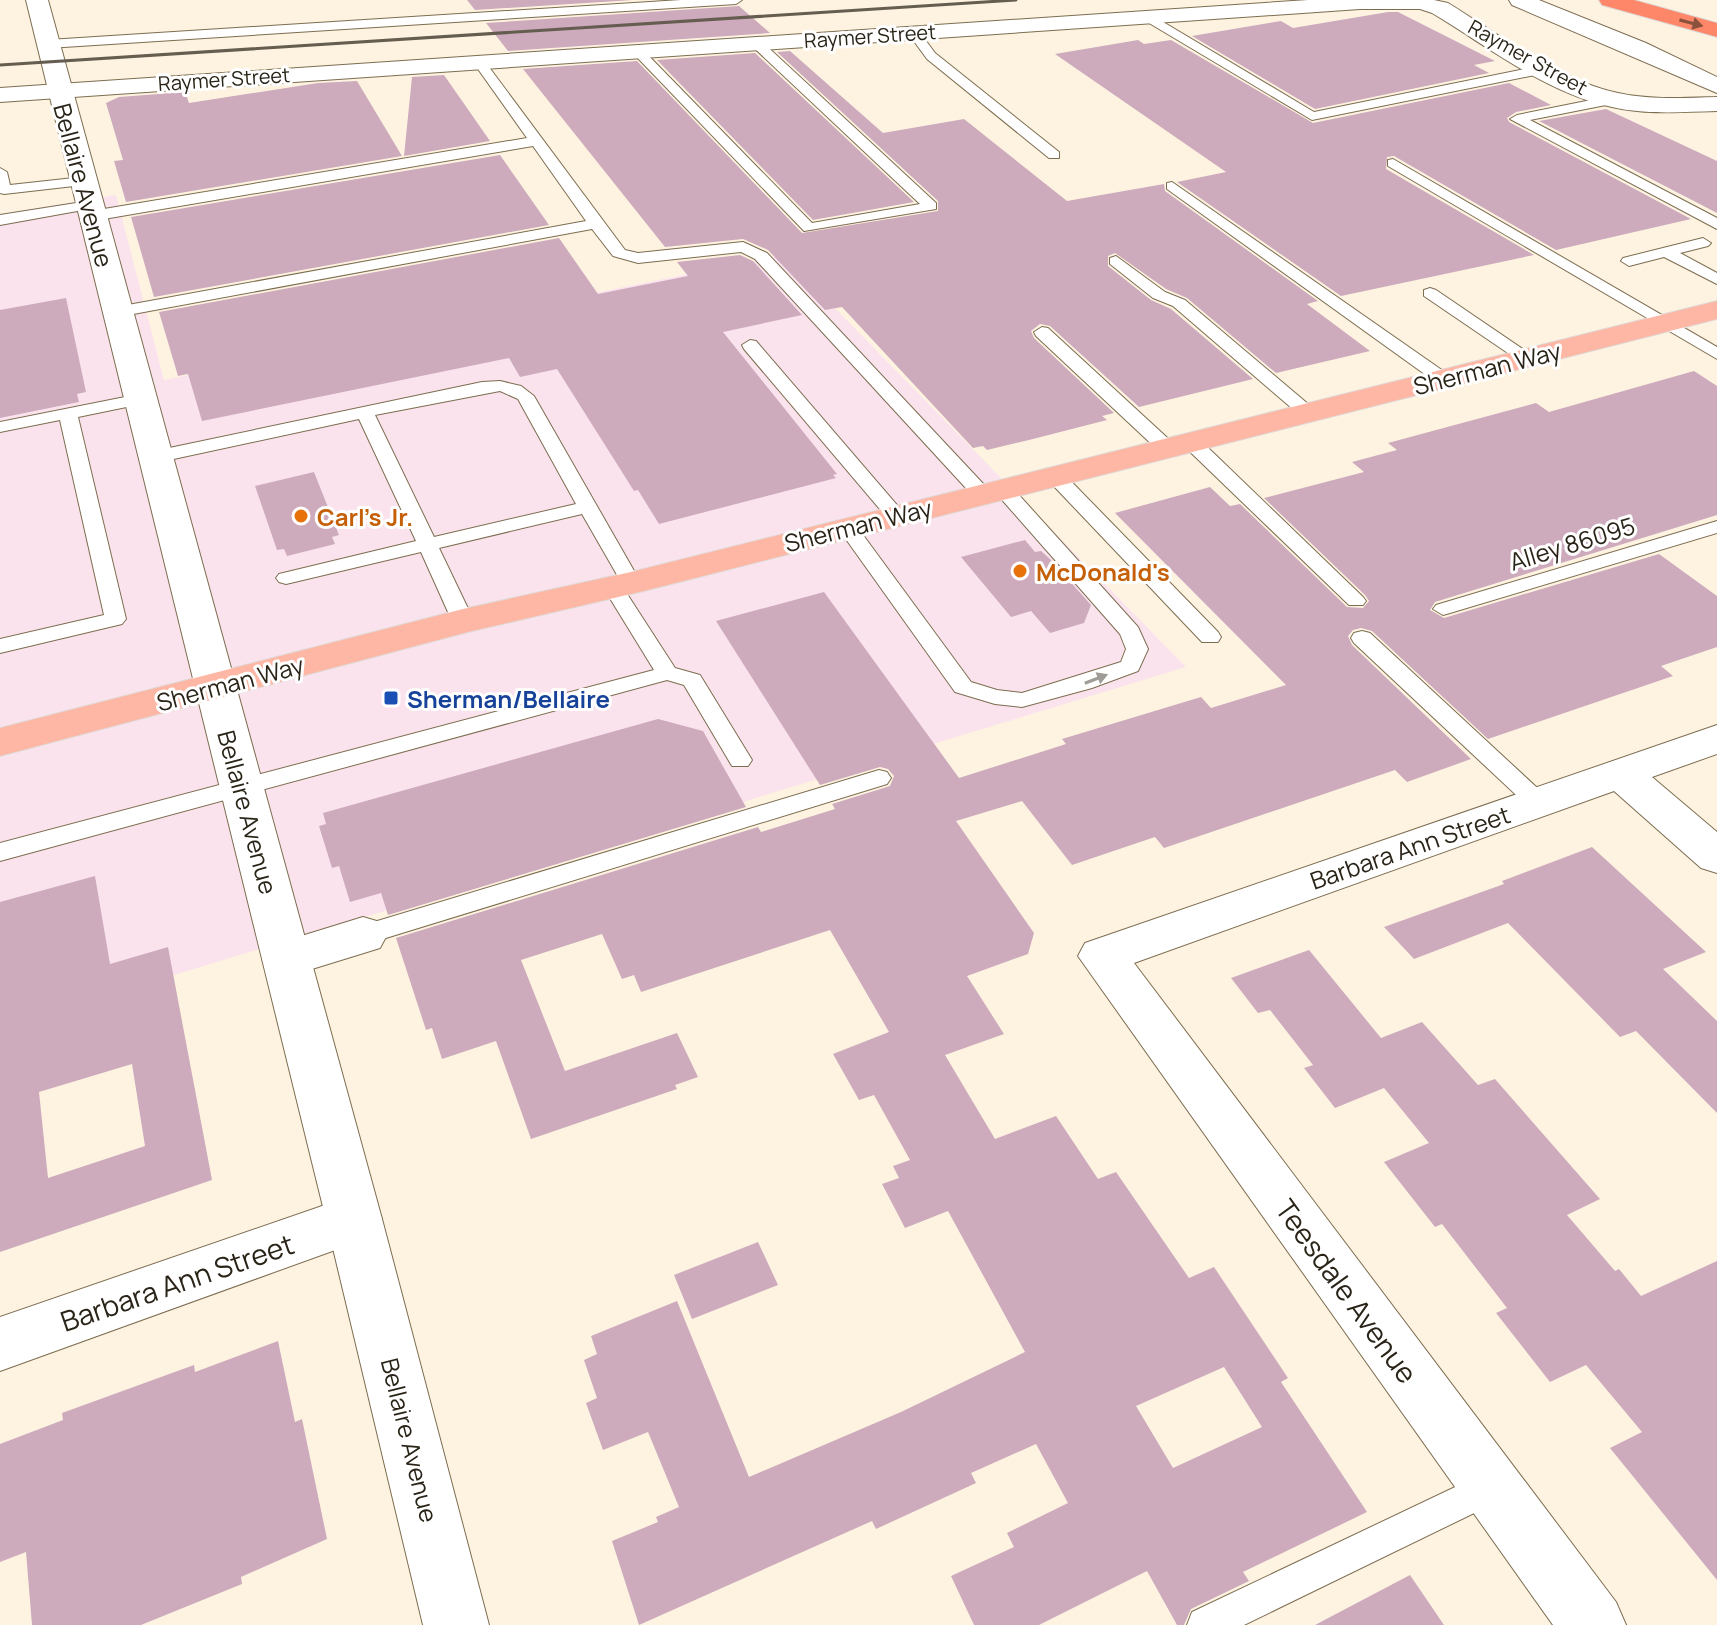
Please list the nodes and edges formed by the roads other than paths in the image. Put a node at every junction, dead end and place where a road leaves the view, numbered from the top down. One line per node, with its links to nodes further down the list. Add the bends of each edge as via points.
1 (37, 0): 9 (street, Bellaire Avenue)
2 (736, 0): 9 (lane)
3 (1520, 0): 13 (street)
4 (1610, 0): 6 (highway, one-way to 6)
5 (1148, 17): 7 (street, Raymer Street); 12 (street, Raymer Street, via 1420,3 1440,8); 12 (lane, via 1312,116)
6 (1717, 30)
7 (914, 33): 8 (street, Raymer Street); 19 (lane, via 931,56)
8 (756, 43): 10 (street, Raymer Street); 10 (lane, via 931,206 809,228)
9 (48, 44): 14 (street, Bellaire Avenue)
10 (637, 51): 11 (street, Raymer Street)
11 (479, 62): 14 (street, Raymer Street); 18 (lane)
12 (1545, 69): 16 (street, Raymer Street)
13 (1717, 86)
14 (59, 92): 15 (street, Raymer Street); 23 (street, Bellaire Avenue)
15 (0, 95)
16 (1611, 100): 17 (street, Raymer Street); 27 (lane, via 1517,119)
17 (1717, 104)
18 (537, 141): 23 (lane); 26 (lane)
19 (1054, 155)
20 (1393, 163): 37 (lane)
21 (0, 172): 23 (lane, via 4,190)
22 (1172, 186): 42 (lane)
23 (88, 201): 24 (lane); 36 (street, Bellaire Avenue)
24 (20, 216): 25 (lane); 28 (lane)
25 (0, 220)
26 (596, 224): 36 (lane); 51 (lane, via 619,253 638,258 743,247 761,256)
27 (1717, 224)
28 (0, 227)
29 (1703, 243): 30 (lane)
30 (1666, 252): 32 (lane); 33 (lane)
31 (1116, 261): 45 (lane, via 1159,295 1179,303)
32 (1629, 261)
33 (1717, 279)
34 (1430, 293): 41 (lane)
35 (1717, 310): 37 (main road, Sherman Way)
36 (117, 312): 43 (street, Bellaire Avenue)
37 (1665, 323): 40 (lane); 41 (main road, Sherman Way)
38 (1042, 332): 48 (lane)
39 (750, 345): 53 (lane)
40 (1717, 354)
41 (1527, 358): 42 (main road, Sherman Way)
42 (1443, 379): 45 (main road, Sherman Way)
43 (140, 399): 46 (lane); 49 (street, Bellaire Avenue)
44 (365, 412): 49 (lane); 52 (lane, via 482,387 515,388 525,396); 56 (lane)
45 (1308, 413): 48 (main road, Sherman Way)
46 (68, 414): 47 (lane); 64 (lane, via 115,619)
47 (0, 427)
48 (1179, 445): 50 (main road, Sherman Way); 59 (lane)
49 (155, 457): 66 (street, Bellaire Avenue)
50 (1055, 476): 51 (main road, Sherman Way); 62 (lane)
51 (992, 492): 53 (main road, Sherman Way); 55 (lane, one-way to 51, via 963,687 1022,700 1130,666 1137,649 1130,632)
52 (588, 507): 56 (lane); 58 (lane)
53 (896, 516): 55 (main road, Sherman Way)
54 (1717, 527): 60 (lane, Alley 86095)
55 (848, 528): 58 (main road, Sherman Way)
56 (428, 546): 57 (lane); 61 (lane)
57 (286, 578)
58 (622, 585): 61 (main road, Sherman Way); 65 (lane)
59 (1356, 601)
60 (1443, 609)
61 (463, 621): 66 (main road, Sherman Way)
62 (1210, 637)
63 (1362, 638): 73 (lane)
64 (0, 646)
65 (667, 673): 69 (lane, via 692,680); 72 (lane)
66 (215, 687): 68 (main road, Sherman Way); 72 (street, Bellaire Avenue)
67 (1717, 739): 70 (street, Barbara Ann Street)
68 (0, 742)
69 (740, 760)
70 (1620, 773): 73 (street, Barbara Ann Street); 75 (street)
71 (879, 778): 76 (lane)
72 (242, 787): 74 (lane); 78 (street, Bellaire Avenue)
73 (1538, 802): 77 (street, Barbara Ann Street)
74 (0, 852)
75 (1717, 857)
76 (363, 935): 78 (street)
77 (1102, 956): 81 (street, Teesdale Avenue)
78 (286, 959): 79 (street, Bellaire Avenue)
79 (354, 1219): 80 (street, Barbara Ann Street); 82 (street, Bellaire Avenue)
80 (0, 1344)
81 (1491, 1487): 83 (lane); 84 (street, Teesdale Avenue)
82 (456, 1625)
83 (1205, 1625)
84 (1593, 1625)

